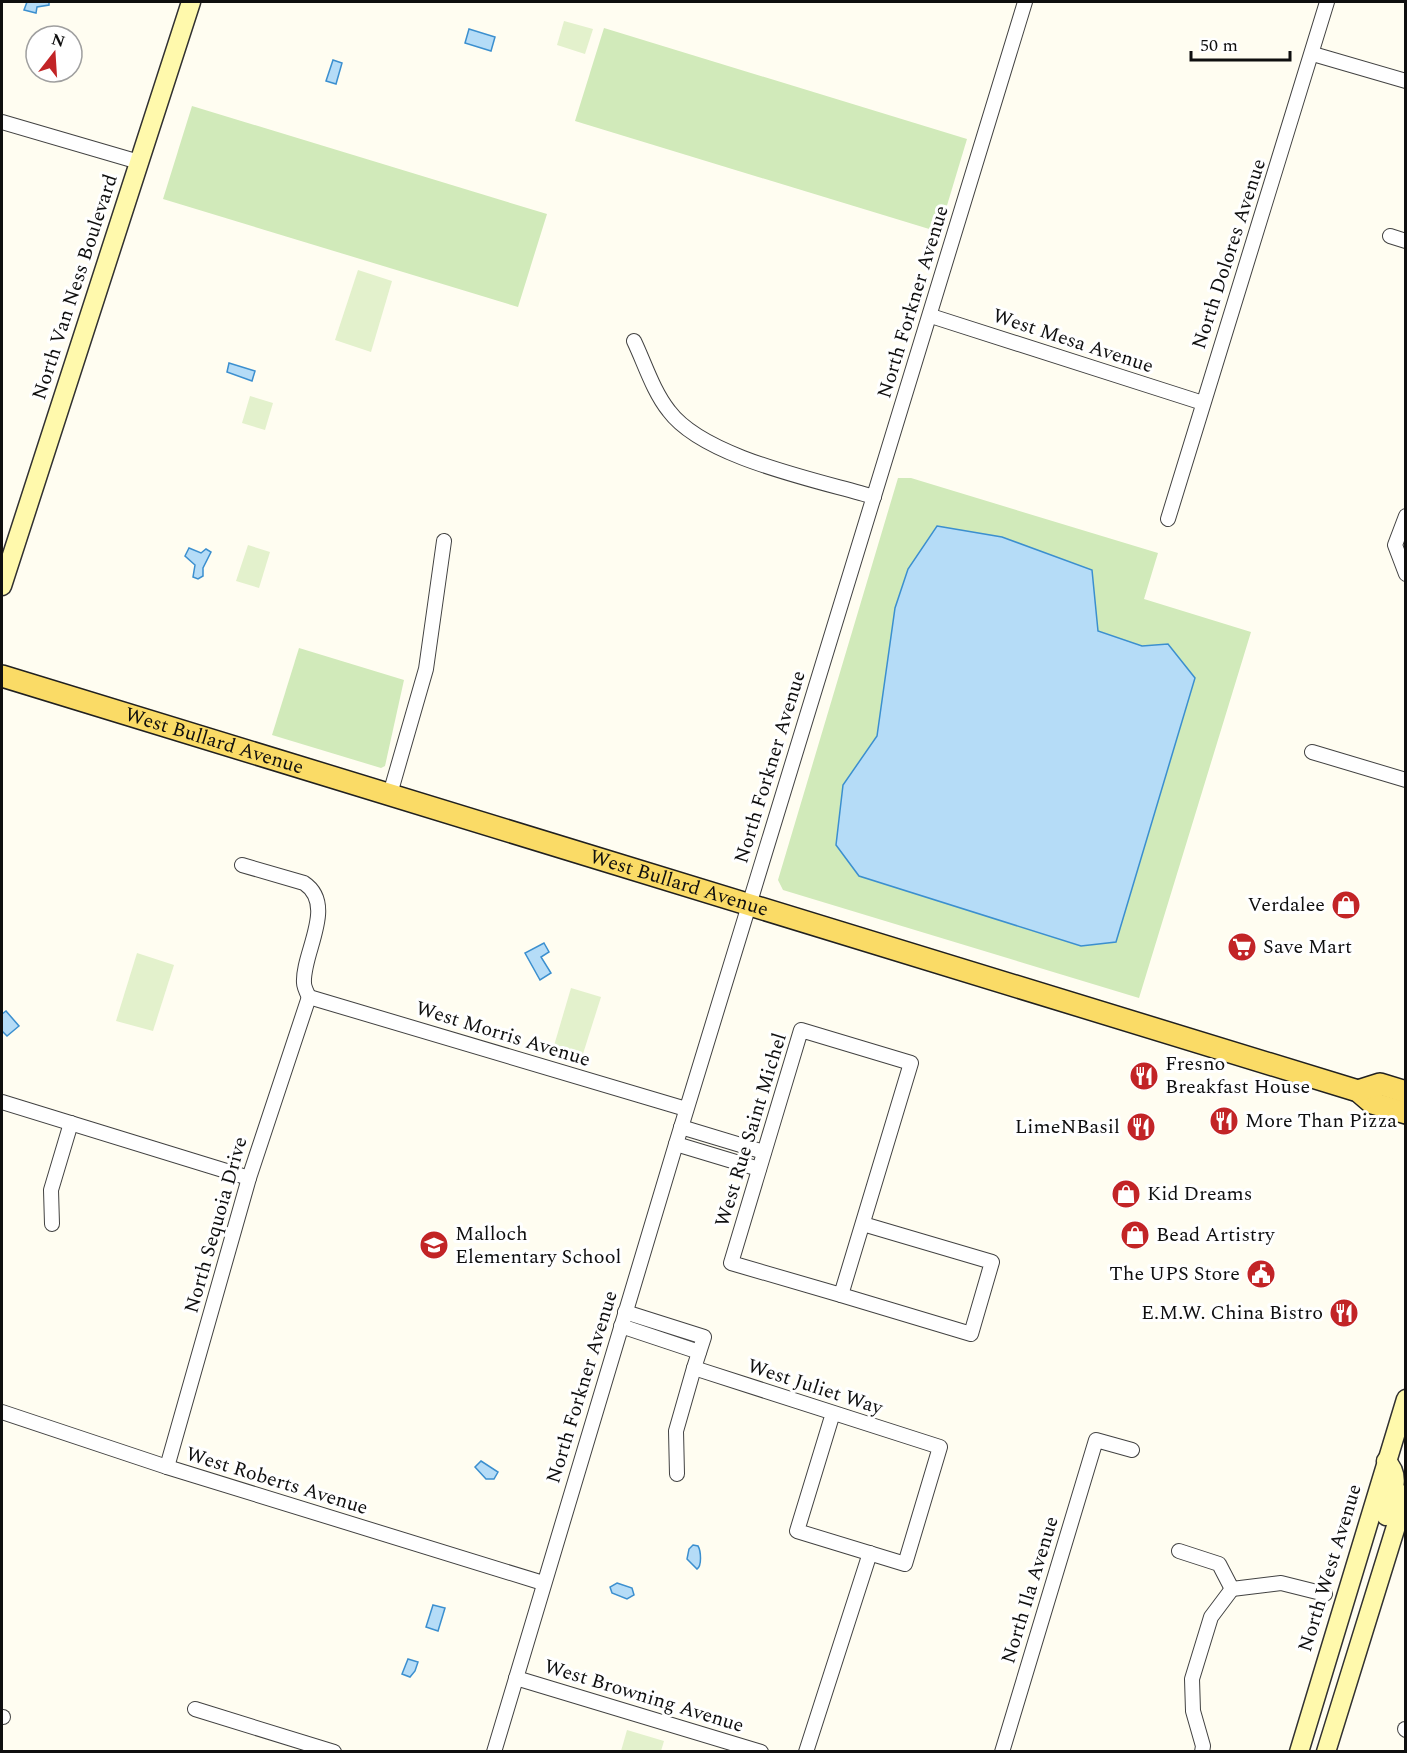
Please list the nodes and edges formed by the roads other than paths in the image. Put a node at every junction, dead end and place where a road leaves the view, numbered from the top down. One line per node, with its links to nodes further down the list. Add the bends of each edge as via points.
1 (191, 2): 7 (main road, North Van Ness Boulevard)
2 (1025, 2): 10 (street, North Forkner Avenue)
3 (1327, 2): 4 (street, North Dolores Avenue)
4 (1313, 54): 5 (street); 12 (street, North Dolores Avenue)
5 (1406, 81)
6 (2, 122): 7 (street)
7 (140, 162): 18 (main road, North Van Ness Boulevard)
8 (1390, 236): 9 (street)
9 (1406, 241)
10 (931, 316): 12 (street, West Mesa Avenue); 13 (street, North Forkner Avenue)
11 (634, 341): 13 (street, via 669,411 690,433 738,456)
12 (1203, 403): 15 (street, North Dolores Avenue)
13 (874, 497): 24 (street, North Forkner Avenue)
14 (1406, 516): 17 (street, via 1395,545)
15 (1168, 519)
16 (444, 541): 22 (street, via 426,669)
17 (1406, 574)
18 (2, 586)
19 (2, 676): 22 (main road, West Bullard Avenue)
20 (1312, 752): 21 (street)
21 (1406, 780)
22 (390, 794): 24 (main road, West Bullard Avenue)
23 (242, 865): 25 (street, via 312,888 316,919 304,983)
24 (749, 903): 26 (main road, West Bullard Avenue); 29 (street, North Forkner Avenue)
25 (309, 997): 29 (street, West Morris Avenue); 36 (street, North Sequoia Drive)
26 (1358, 1091): 27 (main road, West Bullard Avenue, via 1380,1084); 30 (main road, West Bullard Avenue, via 1372,1103)
27 (1406, 1092)
28 (2, 1102): 31 (street)
29 (686, 1110): 32 (street, North Forkner Avenue)
30 (1406, 1113)
31 (71, 1123): 36 (street); 37 (street, via 51,1190)
32 (681, 1127): 33 (street, North Forkner Avenue); 34 (street)
33 (676, 1144): 35 (street); 40 (street, North Forkner Avenue)
34 (764, 1152): 35 (street, West Rue Saint Michel); 38 (street, West Rue Saint Michel, via 801,1030 910,1063)
35 (759, 1169): 39 (street, West Rue Saint Michel, via 731,1263)
36 (249, 1178): 49 (street, North Sequoia Drive)
37 (52, 1224)
38 (863, 1224): 39 (street, West Rue Saint Michel); 39 (street, West Rue Saint Michel, via 992,1262 971,1334)
39 (841, 1295)
40 (625, 1312): 41 (street, North Forkner Avenue); 42 (street, via 704,1337)
41 (621, 1326): 42 (street); 54 (street, North Forkner Avenue)
42 (699, 1352): 43 (street)
43 (694, 1368): 46 (street, West Juliet Way); 50 (street, via 676,1431)
44 (1406, 1399): 48 (main road, North West Avenue)
45 (2, 1412): 49 (street, West Roberts Avenue)
46 (833, 1413): 53 (street, via 797,1531); 53 (street, West Juliet Way, via 940,1447 905,1564)
47 (1132, 1450): 65 (street, North Ila Avenue, via 1096,1440)
48 (1386, 1461): 58 (main road, via 1393,1467 1395,1484 1351,1638); 67 (main road, North West Avenue)
49 (167, 1467): 54 (street, West Roberts Avenue)
50 (677, 1474)
51 (1406, 1494): 58 (main road)
52 (1179, 1551): 55 (street, via 1219,1564)
53 (870, 1553): 64 (street)
54 (543, 1583): 57 (street, North Forkner Avenue)
55 (1232, 1589): 56 (street, via 1281,1583); 66 (street, via 1211,1617 1192,1679 1193,1711)
56 (1325, 1594)
57 (516, 1678): 62 (street, North Forkner Avenue); 63 (street, West Browning Avenue)
58 (1344, 1695): 68 (main road)
59 (195, 1709): 60 (street)
60 (311, 1748): 61 (street)
61 (334, 1752)
62 (494, 1752)
63 (761, 1752)
64 (806, 1752)
65 (1002, 1752)
66 (1202, 1752)
67 (1299, 1752)
68 (1326, 1752)

